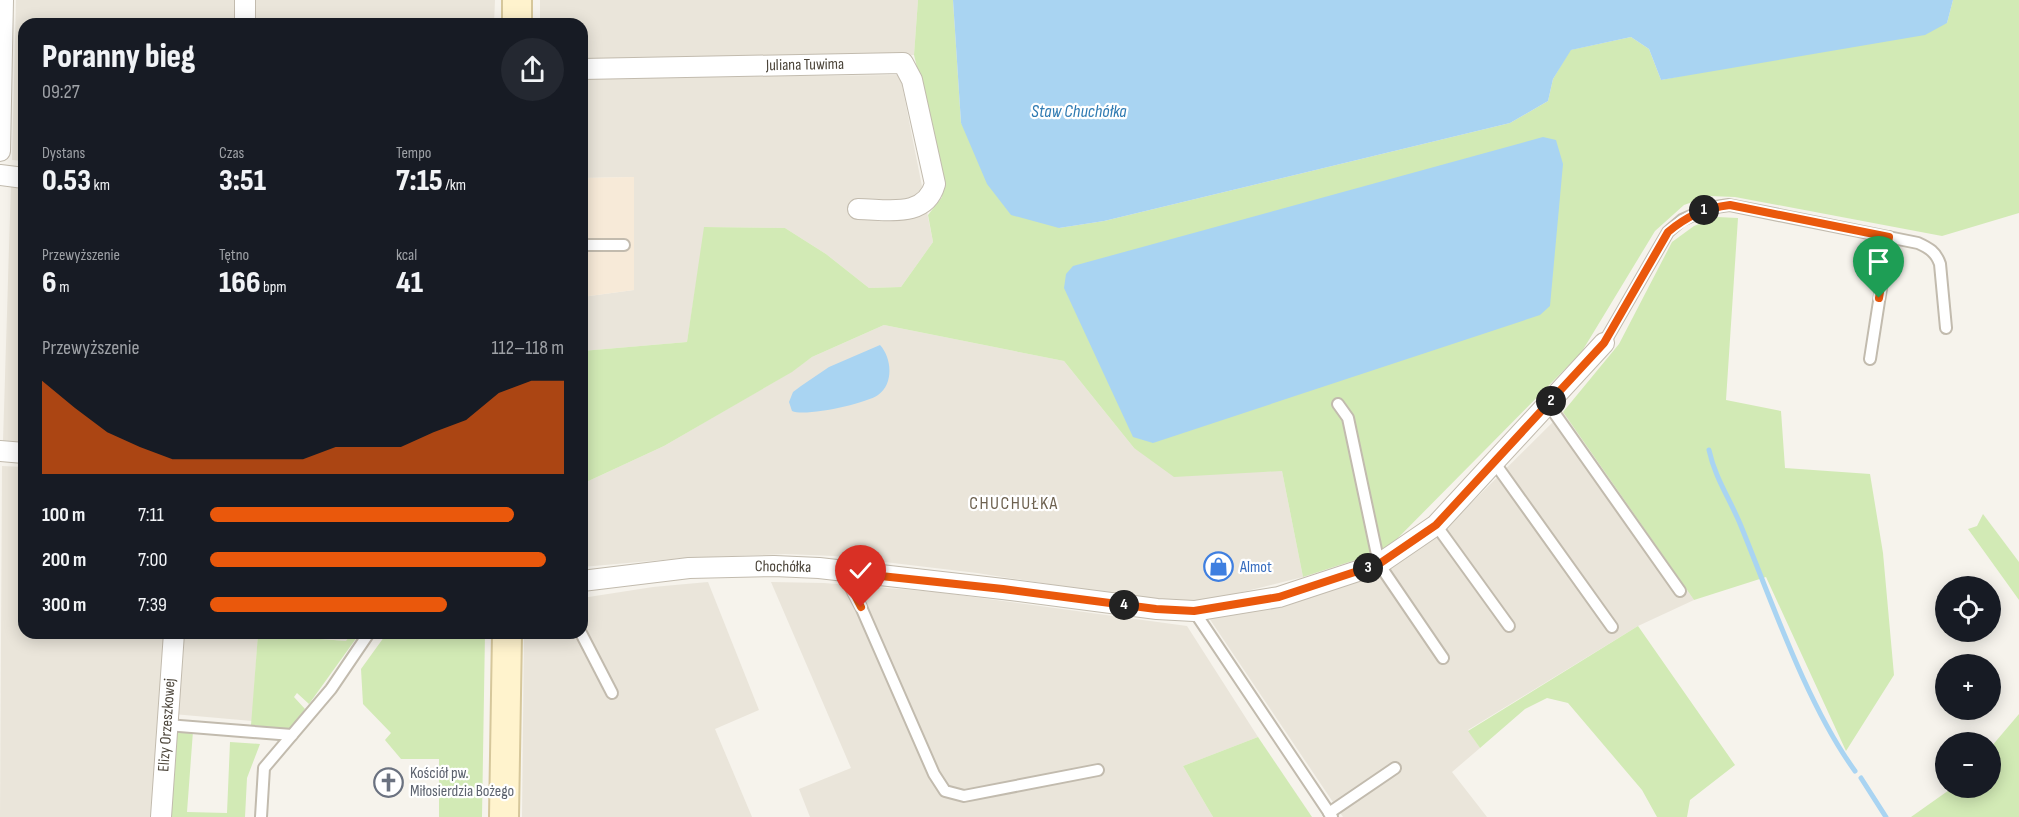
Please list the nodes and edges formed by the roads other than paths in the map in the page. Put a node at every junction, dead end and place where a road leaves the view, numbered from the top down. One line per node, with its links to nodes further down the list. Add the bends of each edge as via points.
1 (3, 0): 7 (street)
2 (245, 0): 4 (street)
3 (517, 0): 5 (main road)
4 (245, 18)
5 (517, 18)
6 (588, 69): 10 (street, Juliana Tuwima, via 903,63 912,80 935,184 918,208)
7 (0, 151)
8 (0, 175): 9 (street)
9 (18, 176)
10 (858, 209)
11 (1889, 237): 14 (lane, via 1917,243 1937,255); 15 (lane, via 1730,205 1694,213 1668,232); 16 (lane)
12 (588, 245): 13 (lane)
13 (624, 245)
14 (1946, 328)
15 (1604, 343): 18 (street, Chochółka)
16 (1870, 359)
17 (1338, 404): 23 (lane, via 1348,418)
18 (1548, 404): 21 (street, Chochółka); 26 (lane)
19 (0, 451): 20 (street)
20 (18, 452)
21 (1494, 462): 22 (street, Chochółka); 29 (lane)
22 (1436, 525): 23 (street, Chochółka); 28 (lane)
23 (1379, 564): 27 (street, Chochółka, via 1279,597); 34 (lane)
24 (843, 572): 25 (street, Chochółka, via 774,566 689,568); 27 (street, Chochółka); 39 (lane, via 945,791 964,796)
25 (588, 579)
26 (1680, 591)
27 (1194, 611): 40 (lane)
28 (1509, 626)
29 (1612, 627)
30 (174, 639): 36 (street, Elizy Orzeszkowej)
31 (365, 639): 37 (lane, via 331,689)
32 (507, 639): 43 (main road)
33 (584, 639): 35 (lane)
34 (1443, 657)
35 (612, 693)
36 (168, 725): 37 (lane); 41 (street, Elizy Orzeszkowej)
37 (292, 735): 42 (lane, via 264,768)
38 (1395, 768): 40 (lane)
39 (1098, 770)
40 (1330, 815)
41 (161, 817)
42 (261, 817)
43 (504, 817)

